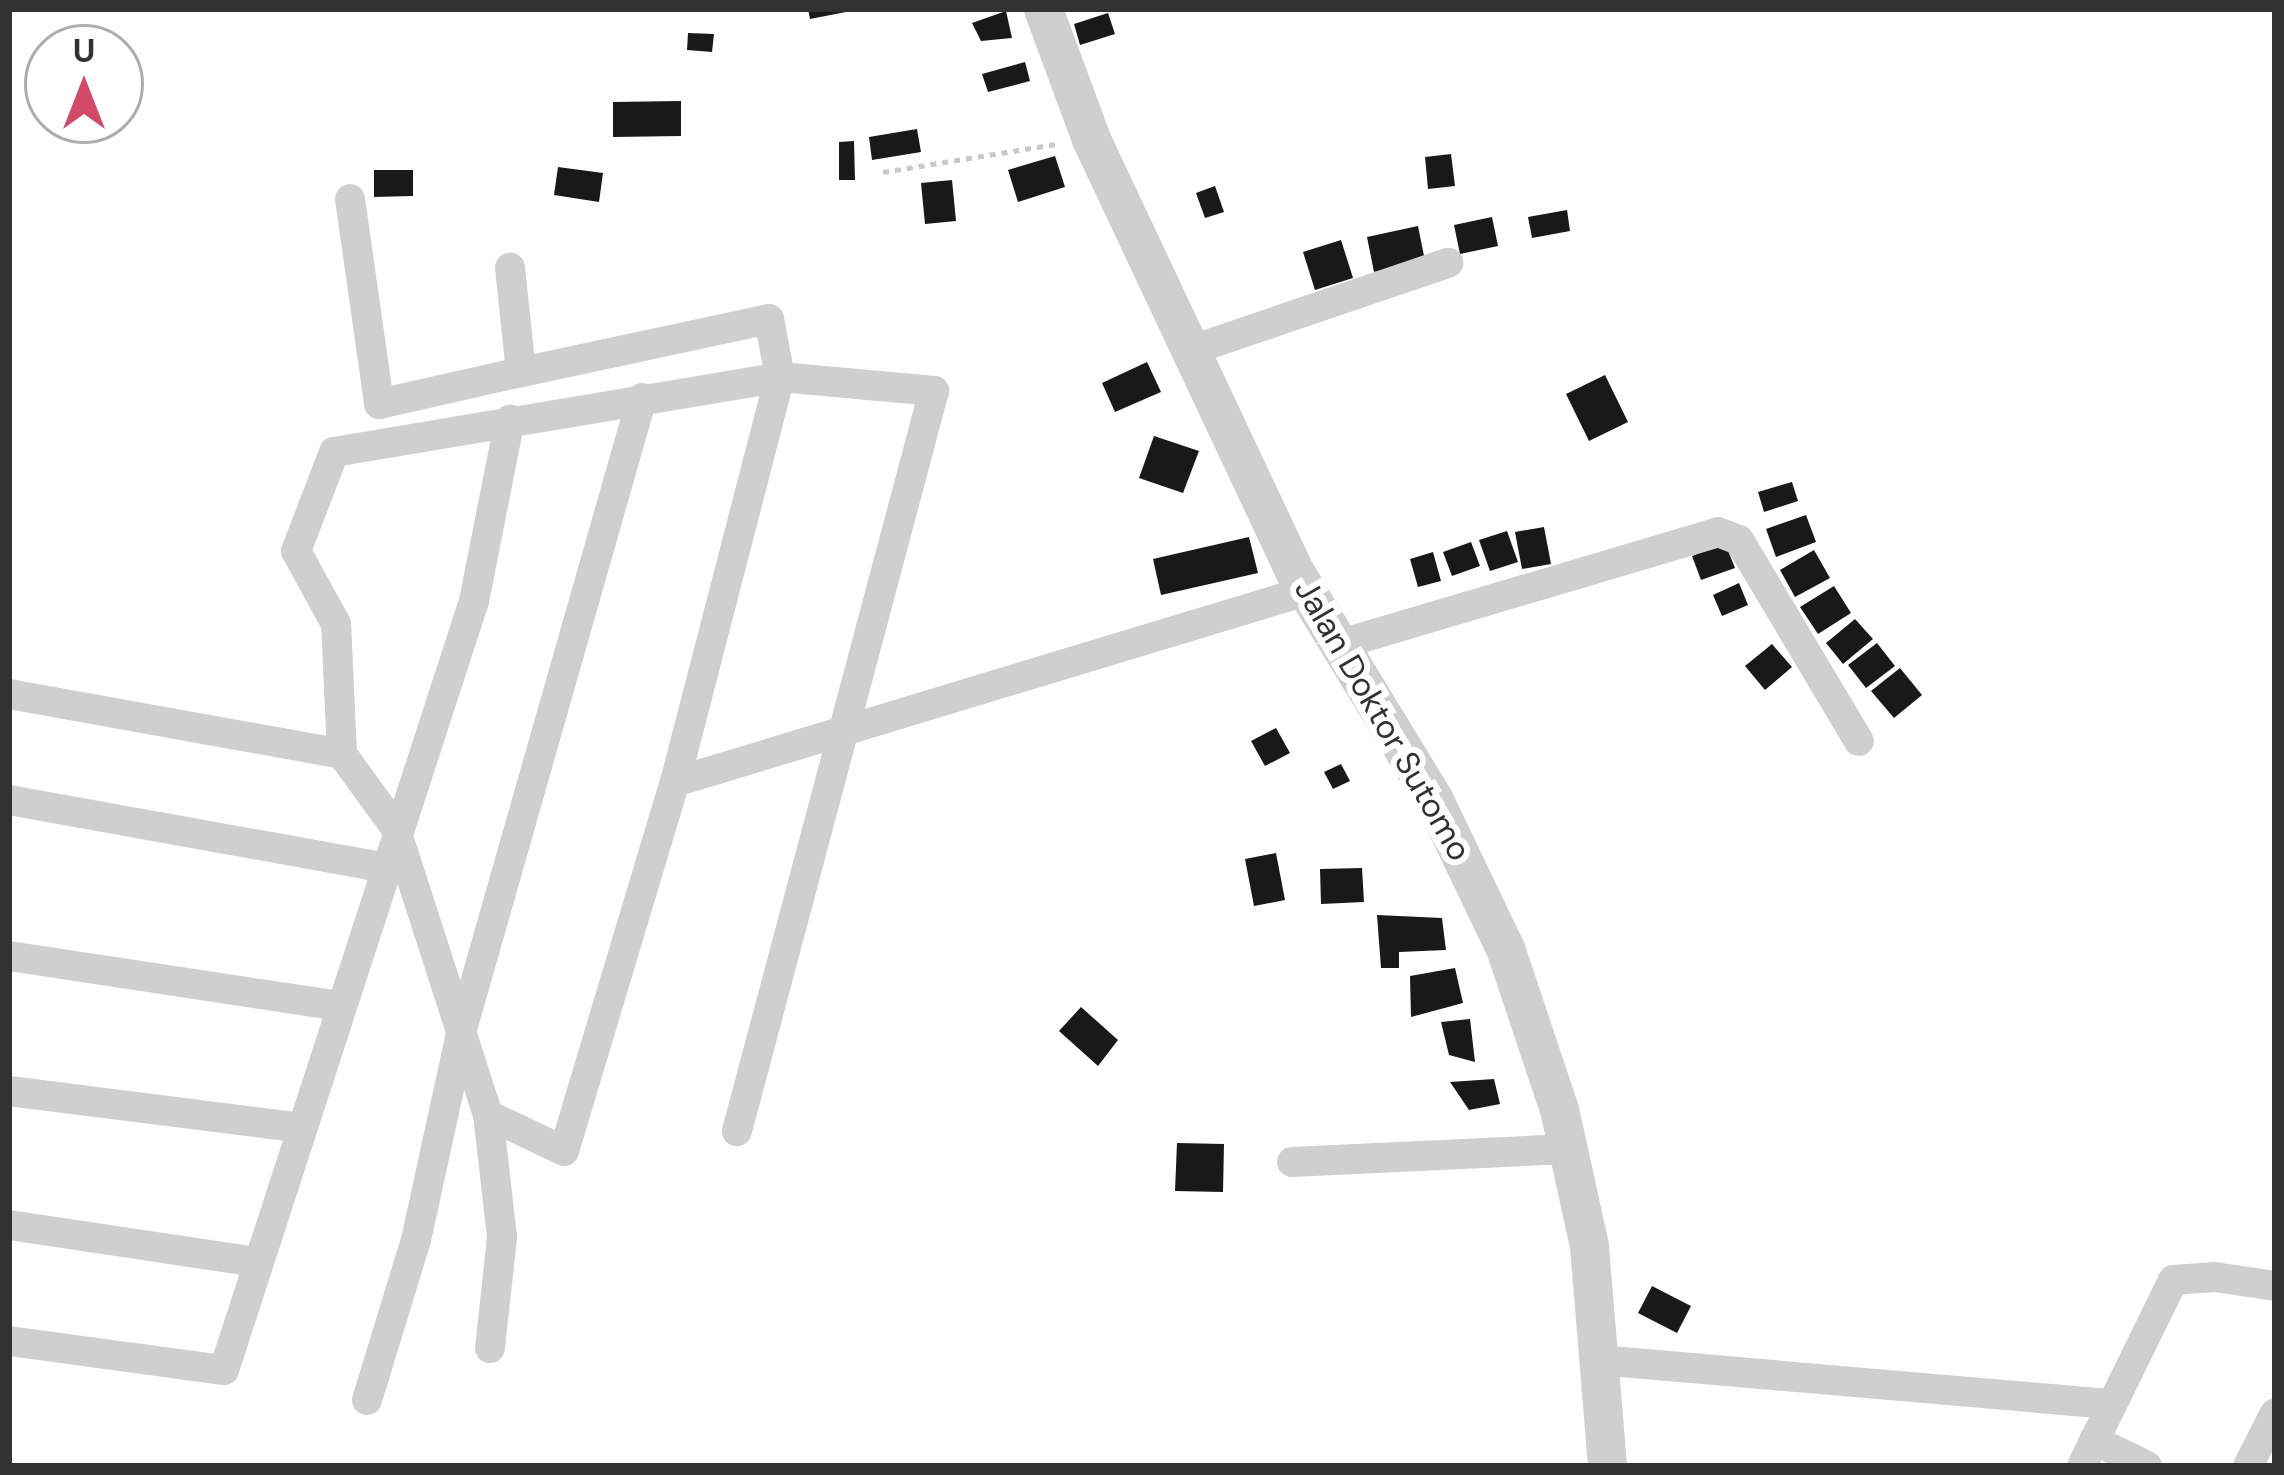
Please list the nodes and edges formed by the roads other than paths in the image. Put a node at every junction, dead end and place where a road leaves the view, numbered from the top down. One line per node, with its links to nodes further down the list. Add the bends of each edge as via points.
1 (1043, 9): 5 (street, Jalan Doktor Sutomo, via 1091,139)
2 (350, 199): 6 (street, via 379,404)
3 (1448, 263): 5 (street)
4 (510, 268): 6 (street)
5 (1189, 351): 10 (street, Jalan Doktor Sutomo)
6 (520, 372): 7 (street, via 769,319)
7 (781, 376): 8 (street); 13 (street, via 934,391); 16 (street)
8 (642, 398): 9 (street); 22 (street)
9 (510, 420): 15 (street, via 334,452 296,551 336,624); 18 (street, via 474,602)
10 (1306, 591): 11 (street, Jalan Doktor Sutomo); 13 (street)
11 (1341, 644): 14 (street, via 1718,532 1739,540); 27 (street, Jalan Doktor Sutomo, via 1466,858 1534,1031)
12 (9, 694): 15 (street)
13 (845, 726): 16 (street); 26 (street)
14 (1859, 741)
15 (342, 754): 18 (street)
16 (675, 782): 24 (street, via 564,1151)
17 (9, 800): 19 (street)
18 (395, 827): 19 (street); 22 (street)
19 (382, 867): 21 (street)
20 (9, 956): 21 (street)
21 (338, 1006): 25 (street)
22 (462, 1029): 24 (street); 35 (street, via 416,1240)
23 (9, 1090): 25 (street)
24 (488, 1115): 33 (street, via 502,1237)
25 (300, 1128): 30 (street)
26 (736, 1131)
27 (1568, 1149): 28 (street); 34 (street, Jalan Doktor Sutomo, via 1589,1246)
28 (1292, 1162)
29 (9, 1225): 30 (street)
30 (258, 1262): 32 (street, via 224,1370)
31 (2275, 1286): 36 (street, via 2215,1276 2173,1280)
32 (9, 1341)
33 (490, 1348)
34 (1599, 1360): 36 (street); 39 (street, Jalan Doktor Sutomo)
35 (367, 1400)
36 (2109, 1403): 38 (street)
37 (2275, 1413): 41 (street)
38 (2088, 1453): 40 (street)
39 (1607, 1466)
40 (2147, 1466)
41 (2248, 1466)

